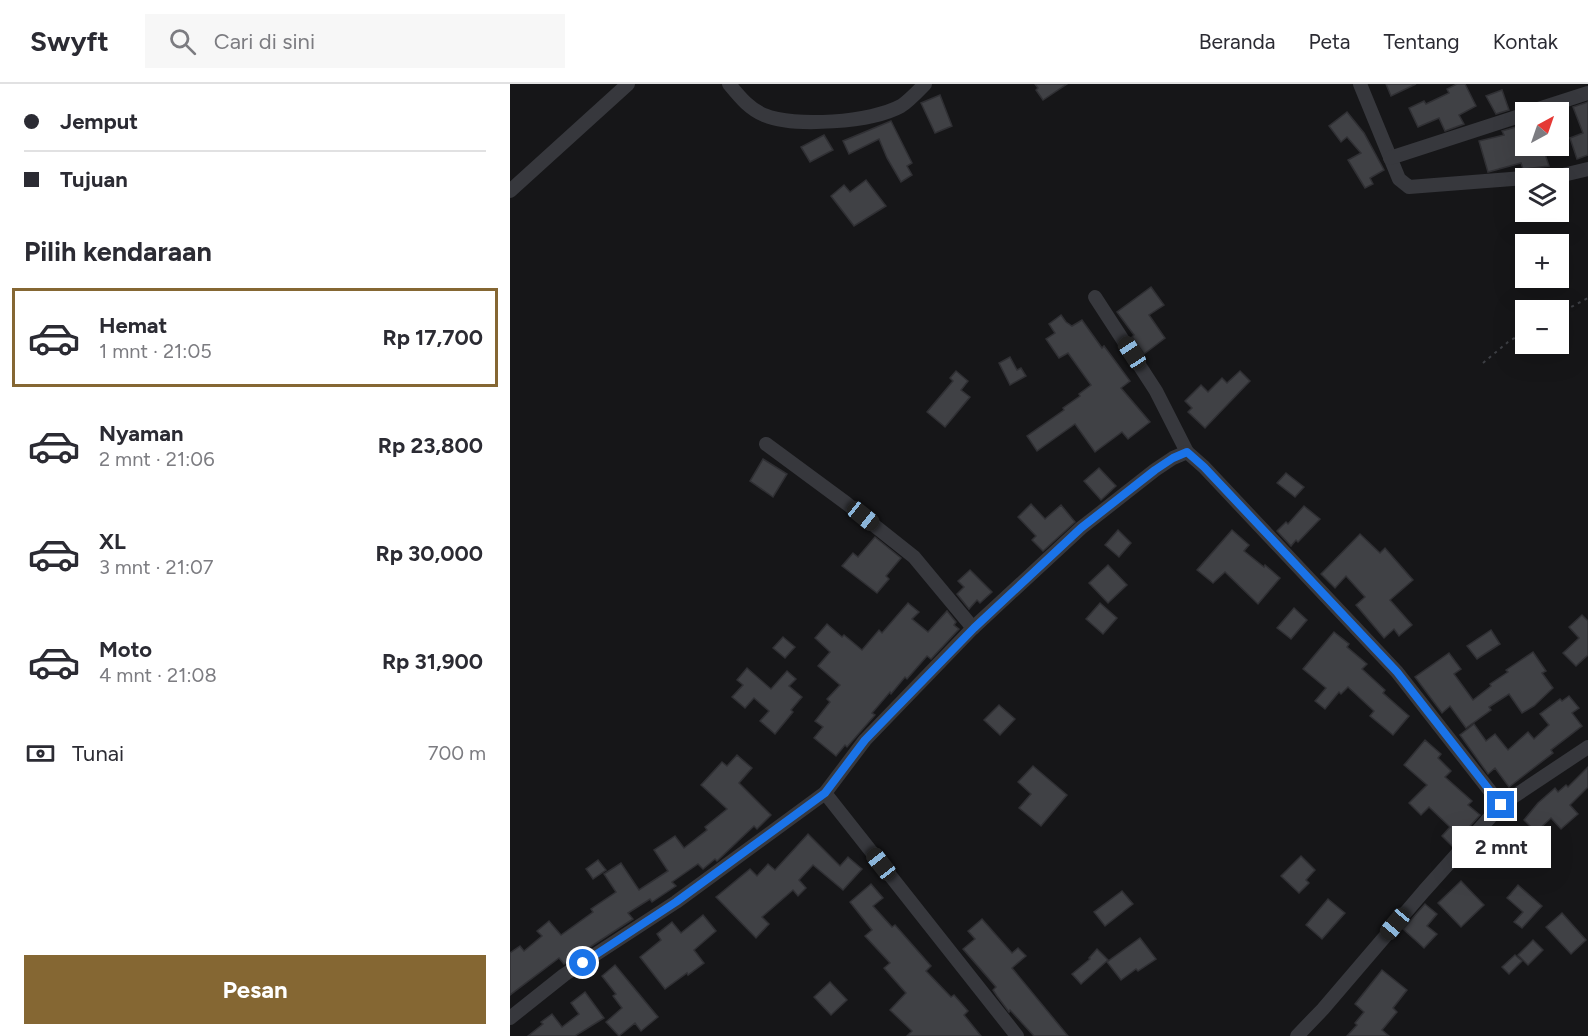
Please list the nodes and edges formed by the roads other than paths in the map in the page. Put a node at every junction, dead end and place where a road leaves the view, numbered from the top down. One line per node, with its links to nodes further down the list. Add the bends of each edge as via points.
1 (628, 84): 10 (street)
2 (729, 84): 3 (street, via 766,116 808,122 880,114 902,105)
3 (925, 84)
4 (1360, 84): 8 (street)
5 (1588, 93): 6 (street)
6 (1561, 102)
7 (1515, 117): 8 (street)
8 (1390, 158): 9 (street, via 1399,178 1409,187 1563,175)
9 (1588, 169)
10 (510, 191)
11 (1095, 297): 13 (street, via 1156,391)
12 (766, 444): 14 (street, via 914,557)
13 (1187, 452): 14 (street, via 1155,470 1081,528); 17 (street, via 1397,672)
14 (974, 628): 16 (street, via 865,740)
15 (1588, 747): 17 (street)
16 (825, 793): 18 (street, via 676,902 564,975); 19 (street)
17 (1501, 805): 20 (street)
18 (510, 1018)
19 (1017, 1036)
20 (1297, 1036)

